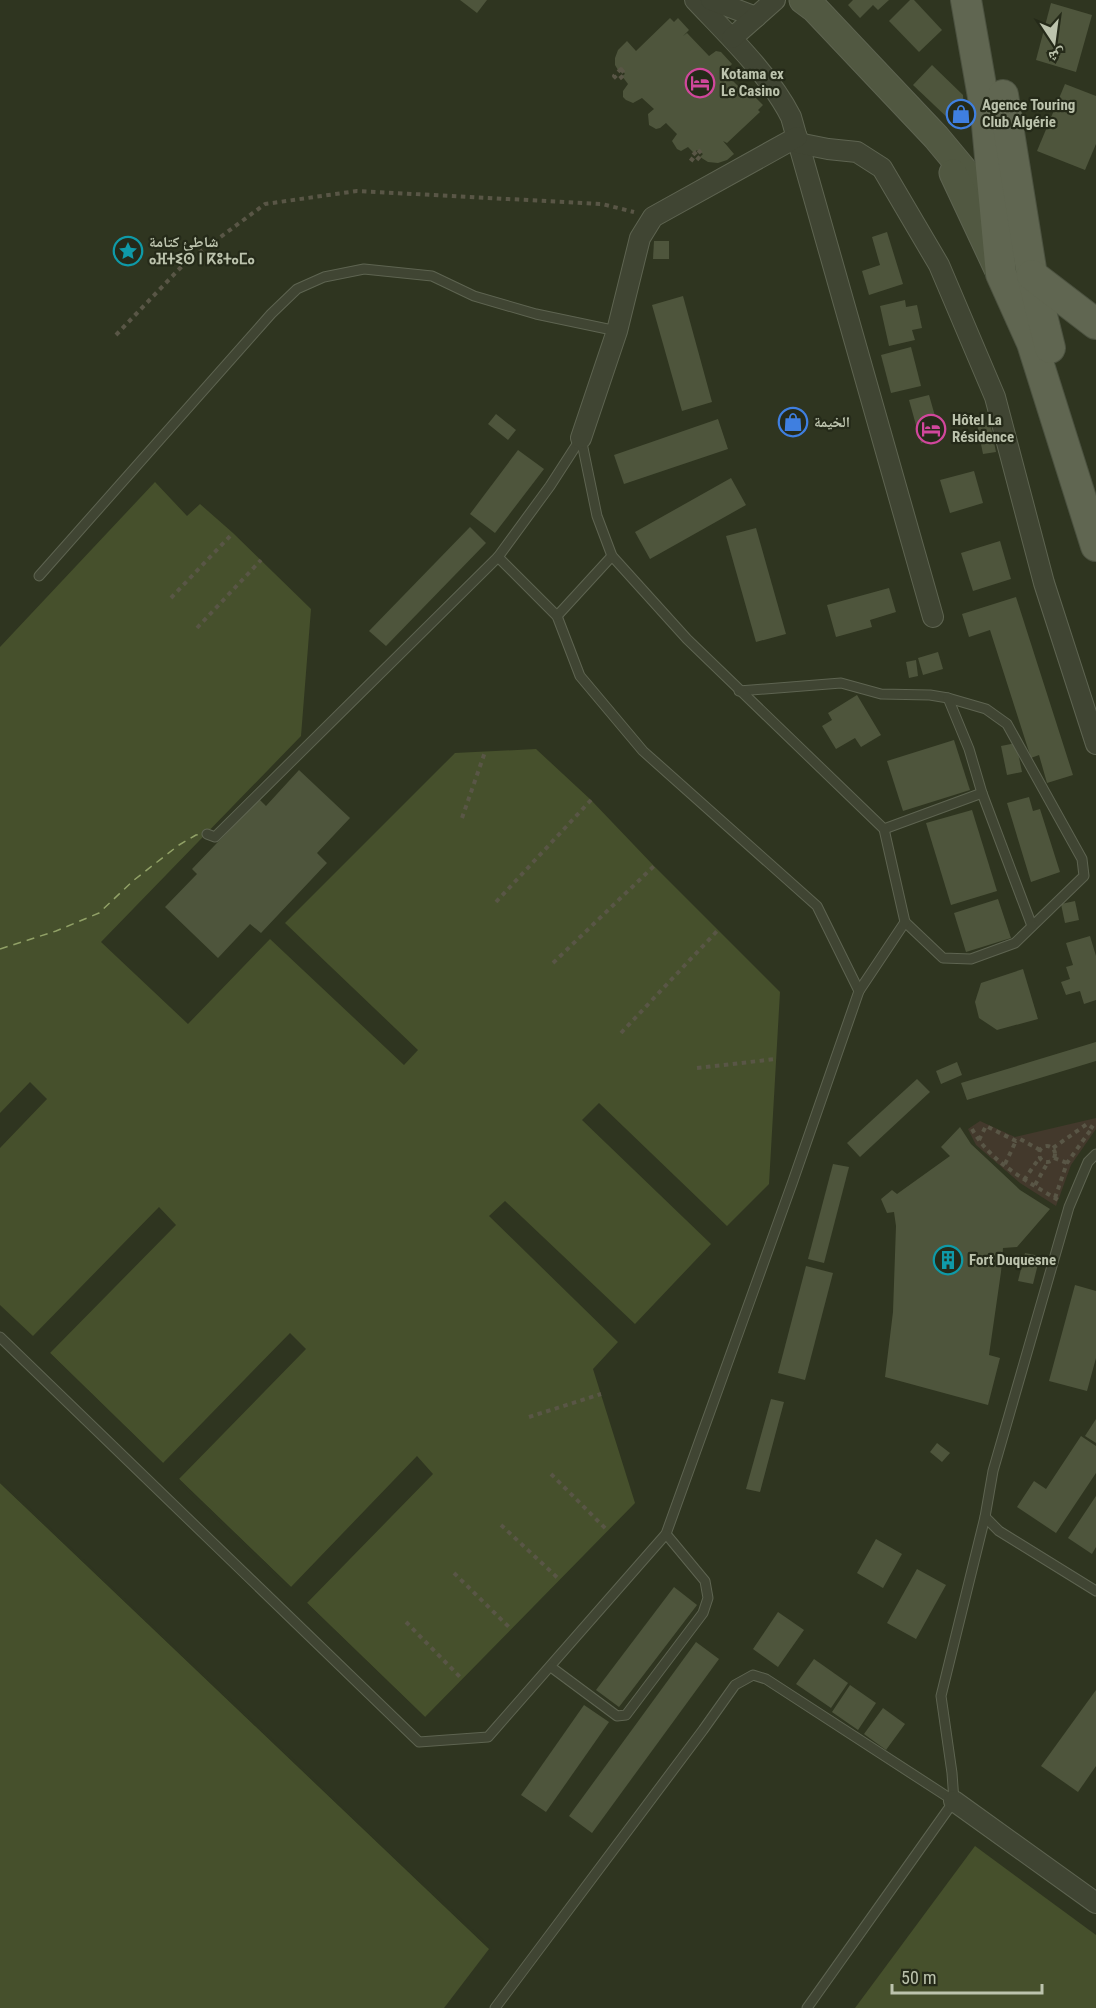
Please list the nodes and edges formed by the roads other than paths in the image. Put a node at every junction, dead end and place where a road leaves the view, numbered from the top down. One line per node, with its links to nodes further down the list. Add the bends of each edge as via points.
1 (695, 0): 8 (street)
2 (711, 0): 7 (street)
3 (775, 0): 7 (street)
4 (803, 0): 10 (main road)
5 (966, 0): 9 (main road)
6 (987, 0): 13 (main road)
7 (756, 17): 8 (street)
8 (732, 38): 11 (street, via 782,99)
9 (986, 114): 10 (main road, via 981,135 969,145 955,147); 12 (main road)
10 (936, 136): 12 (main road); 14 (main road)
11 (797, 140): 16 (street, via 653,217 640,238); 24 (street); 27 (street, via 857,152 882,168 939,265 995,397 1044,583)
12 (995, 208): 13 (main road); 14 (main road)
13 (1032, 272): 14 (main road); 15 (main road); 18 (main road, via 1045,334)
14 (1001, 274): 19 (main road, via 1032,343)
15 (1096, 324)
16 (617, 331): 17 (street); 22 (lane, via 474,296 432,276 364,269 324,277 297,289 271,314)
17 (580, 438): 20 (lane, via 597,516); 21 (lane)
18 (1096, 481)
19 (1094, 539)
20 (612, 556): 23 (lane); 25 (lane)
21 (498, 557): 23 (lane); 30 (lane, via 215,837)
22 (39, 576)
23 (557, 616): 33 (lane, via 580,676 643,751 817,906)
24 (933, 617)
25 (739, 691): 26 (lane, via 841,683 881,694); 29 (lane)
26 (948, 698): 28 (lane); 32 (lane, via 986,709 1007,724 1082,860 1084,876)
27 (1096, 744)
28 (982, 793): 29 (lane); 32 (lane)
29 (884, 828): 31 (lane)
30 (207, 834)
31 (905, 922): 32 (lane, via 943,958 971,959 1015,943); 33 (lane)
32 (1032, 926)
33 (859, 991): 37 (lane)
34 (1096, 1154): 36 (lane, via 1088,1162 1069,1207 993,1471)
35 (0, 1337): 39 (lane, via 419,1742 488,1737)
36 (985, 1517): 38 (lane, via 999,1531); 40 (lane, via 940,1696)
37 (666, 1534): 39 (lane); 39 (lane, via 705,1581 708,1598 703,1613 626,1715 617,1716)
38 (1096, 1591)
39 (551, 1667)
40 (954, 1801): 41 (street); 42 (lane, via 766,1679 753,1675 735,1685 726,1696); 43 (lane)
41 (1096, 1903)
42 (495, 2008)
43 (807, 2008)

